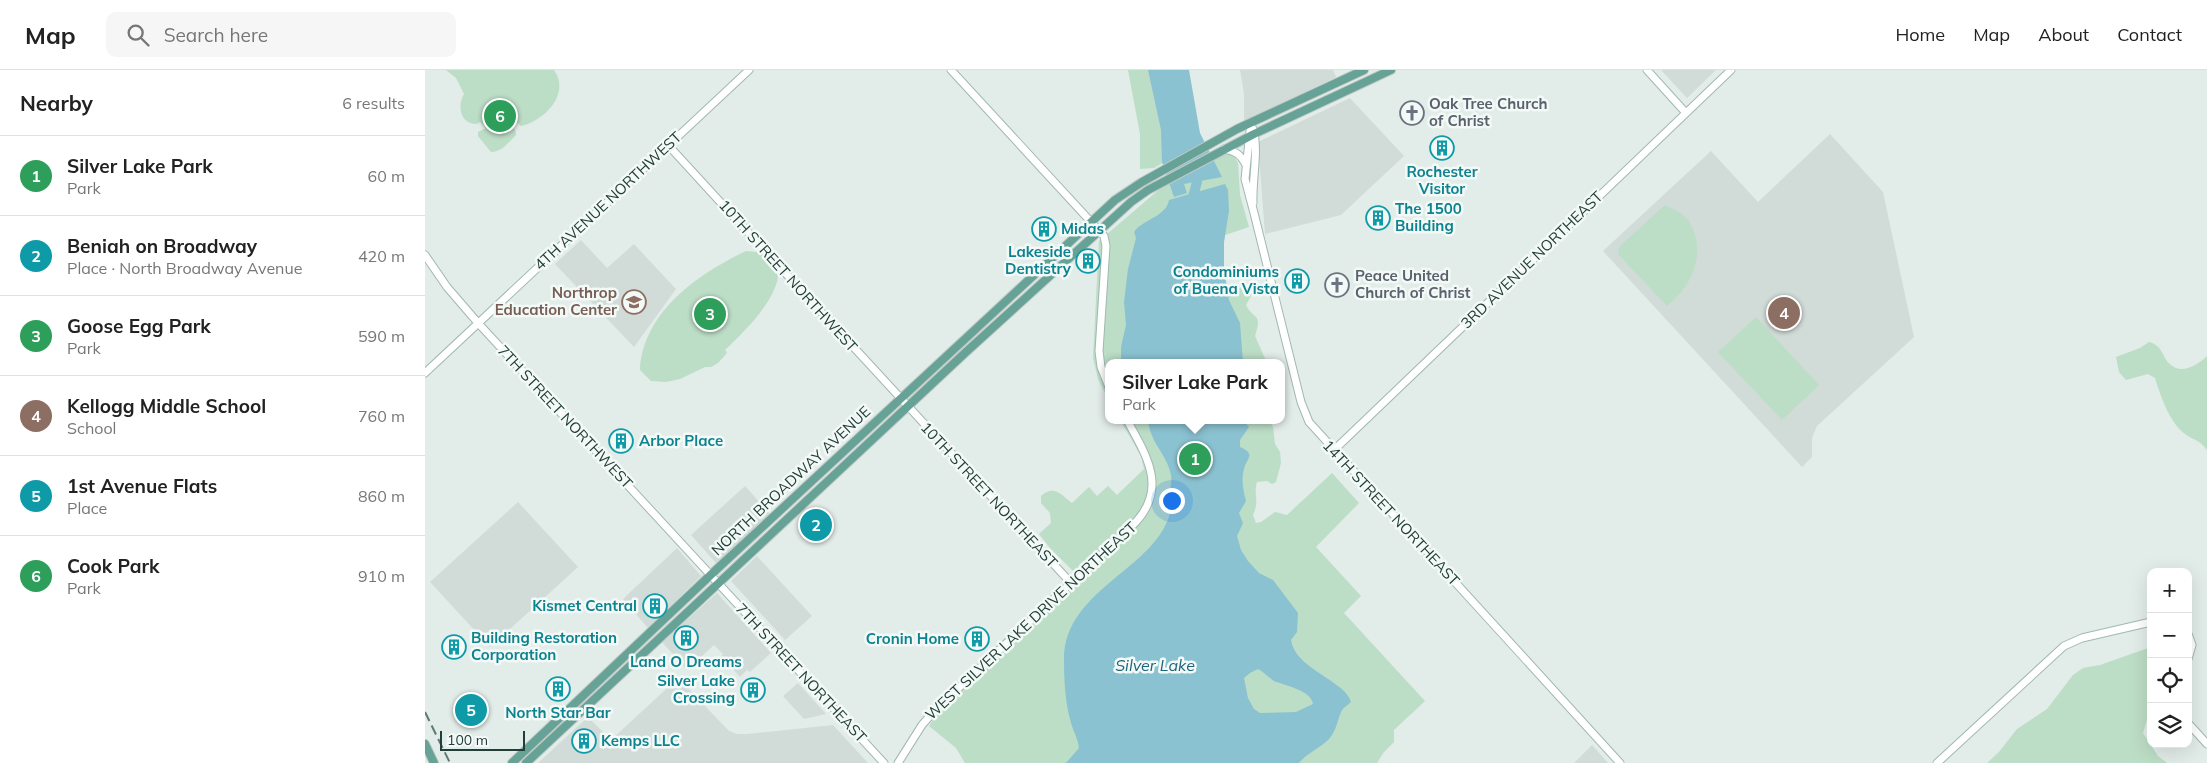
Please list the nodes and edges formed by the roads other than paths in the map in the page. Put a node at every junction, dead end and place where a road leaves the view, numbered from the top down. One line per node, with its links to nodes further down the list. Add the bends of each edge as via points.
1 (749, 70): 10 (street, 4TH AVENUE NORTHWEST)
2 (951, 70): 14 (street)
3 (1364, 70): 8 (main road, NORTH BROADWAY AVENUE)
4 (1391, 70): 9 (main road, NORTH BROADWAY AVENUE)
5 (1647, 70): 7 (street)
6 (1731, 70): 7 (street, 3RD AVENUE NORTHEAST)
7 (1686, 113): 23 (street, 3RD AVENUE NORTHEAST)
8 (1251, 122): 9 (street, 14TH STREET NORTHEAST); 14 (main road, NORTH BROADWAY AVENUE, via 1123,194)
9 (1251, 136): 11 (main road, NORTH BROADWAY AVENUE); 12 (street, 14TH STREET NORTHEAST); 13 (street, 14TH STREET NORTHEAST, via 1255,149 1252,180)
10 (668, 145): 17 (street, 4TH AVENUE NORTHWEST); 20 (street, 10TH STREET NORTHWEST)
11 (1222, 150): 12 (street, via 1233,151); 15 (main road, NORTH BROADWAY AVENUE, via 1135,198)
12 (1246, 165): 13 (street, 14TH STREET NORTHEAST, via 1245,185)
13 (1254, 213): 23 (street, 14TH STREET NORTHEAST, via 1302,408 1312,427)
14 (1091, 222): 15 (street); 20 (main road, NORTH BROADWAY AVENUE)
15 (1099, 230): 19 (street, via 1106,246 1099,351); 21 (main road, NORTH BROADWAY AVENUE)
16 (425, 255): 17 (street, 7TH STREET NORTHWEST)
17 (477, 323): 18 (street, 4TH AVENUE NORTHWEST); 24 (street, 7TH STREET NORTHWEST)
18 (425, 373)
19 (1105, 377)
20 (901, 399): 21 (street, 10TH STREET NORTHWEST); 24 (main road, NORTH BROADWAY AVENUE)
21 (907, 407): 25 (street, 10TH STREET NORTHEAST); 26 (main road, NORTH BROADWAY AVENUE)
22 (1129, 424): 25 (street, WEST SILVER LAKE DRIVE NORTHEAST, via 1151,468 1152,488 1148,503 1137,522)
23 (1333, 451): 36 (street, 14TH STREET NORTHEAST)
24 (711, 575): 26 (street, 7TH STREET NORTHWEST); 32 (main road, NORTH BROADWAY AVENUE)
25 (1071, 583): 35 (street, WEST SILVER LAKE DRIVE NORTHEAST, via 932,713)
26 (719, 584): 33 (main road, NORTH BROADWAY AVENUE); 34 (street, 7TH STREET NORTHEAST)
27 (2147, 623): 37 (street, via 2082,638 2064,646)
28 (2192, 727): 30 (street)
29 (425, 744): 31 (main road)
30 (2207, 744)
31 (434, 763)
32 (512, 763)
33 (526, 763)
34 (884, 763)
35 (898, 763)
36 (1620, 763)
37 (1937, 763)

